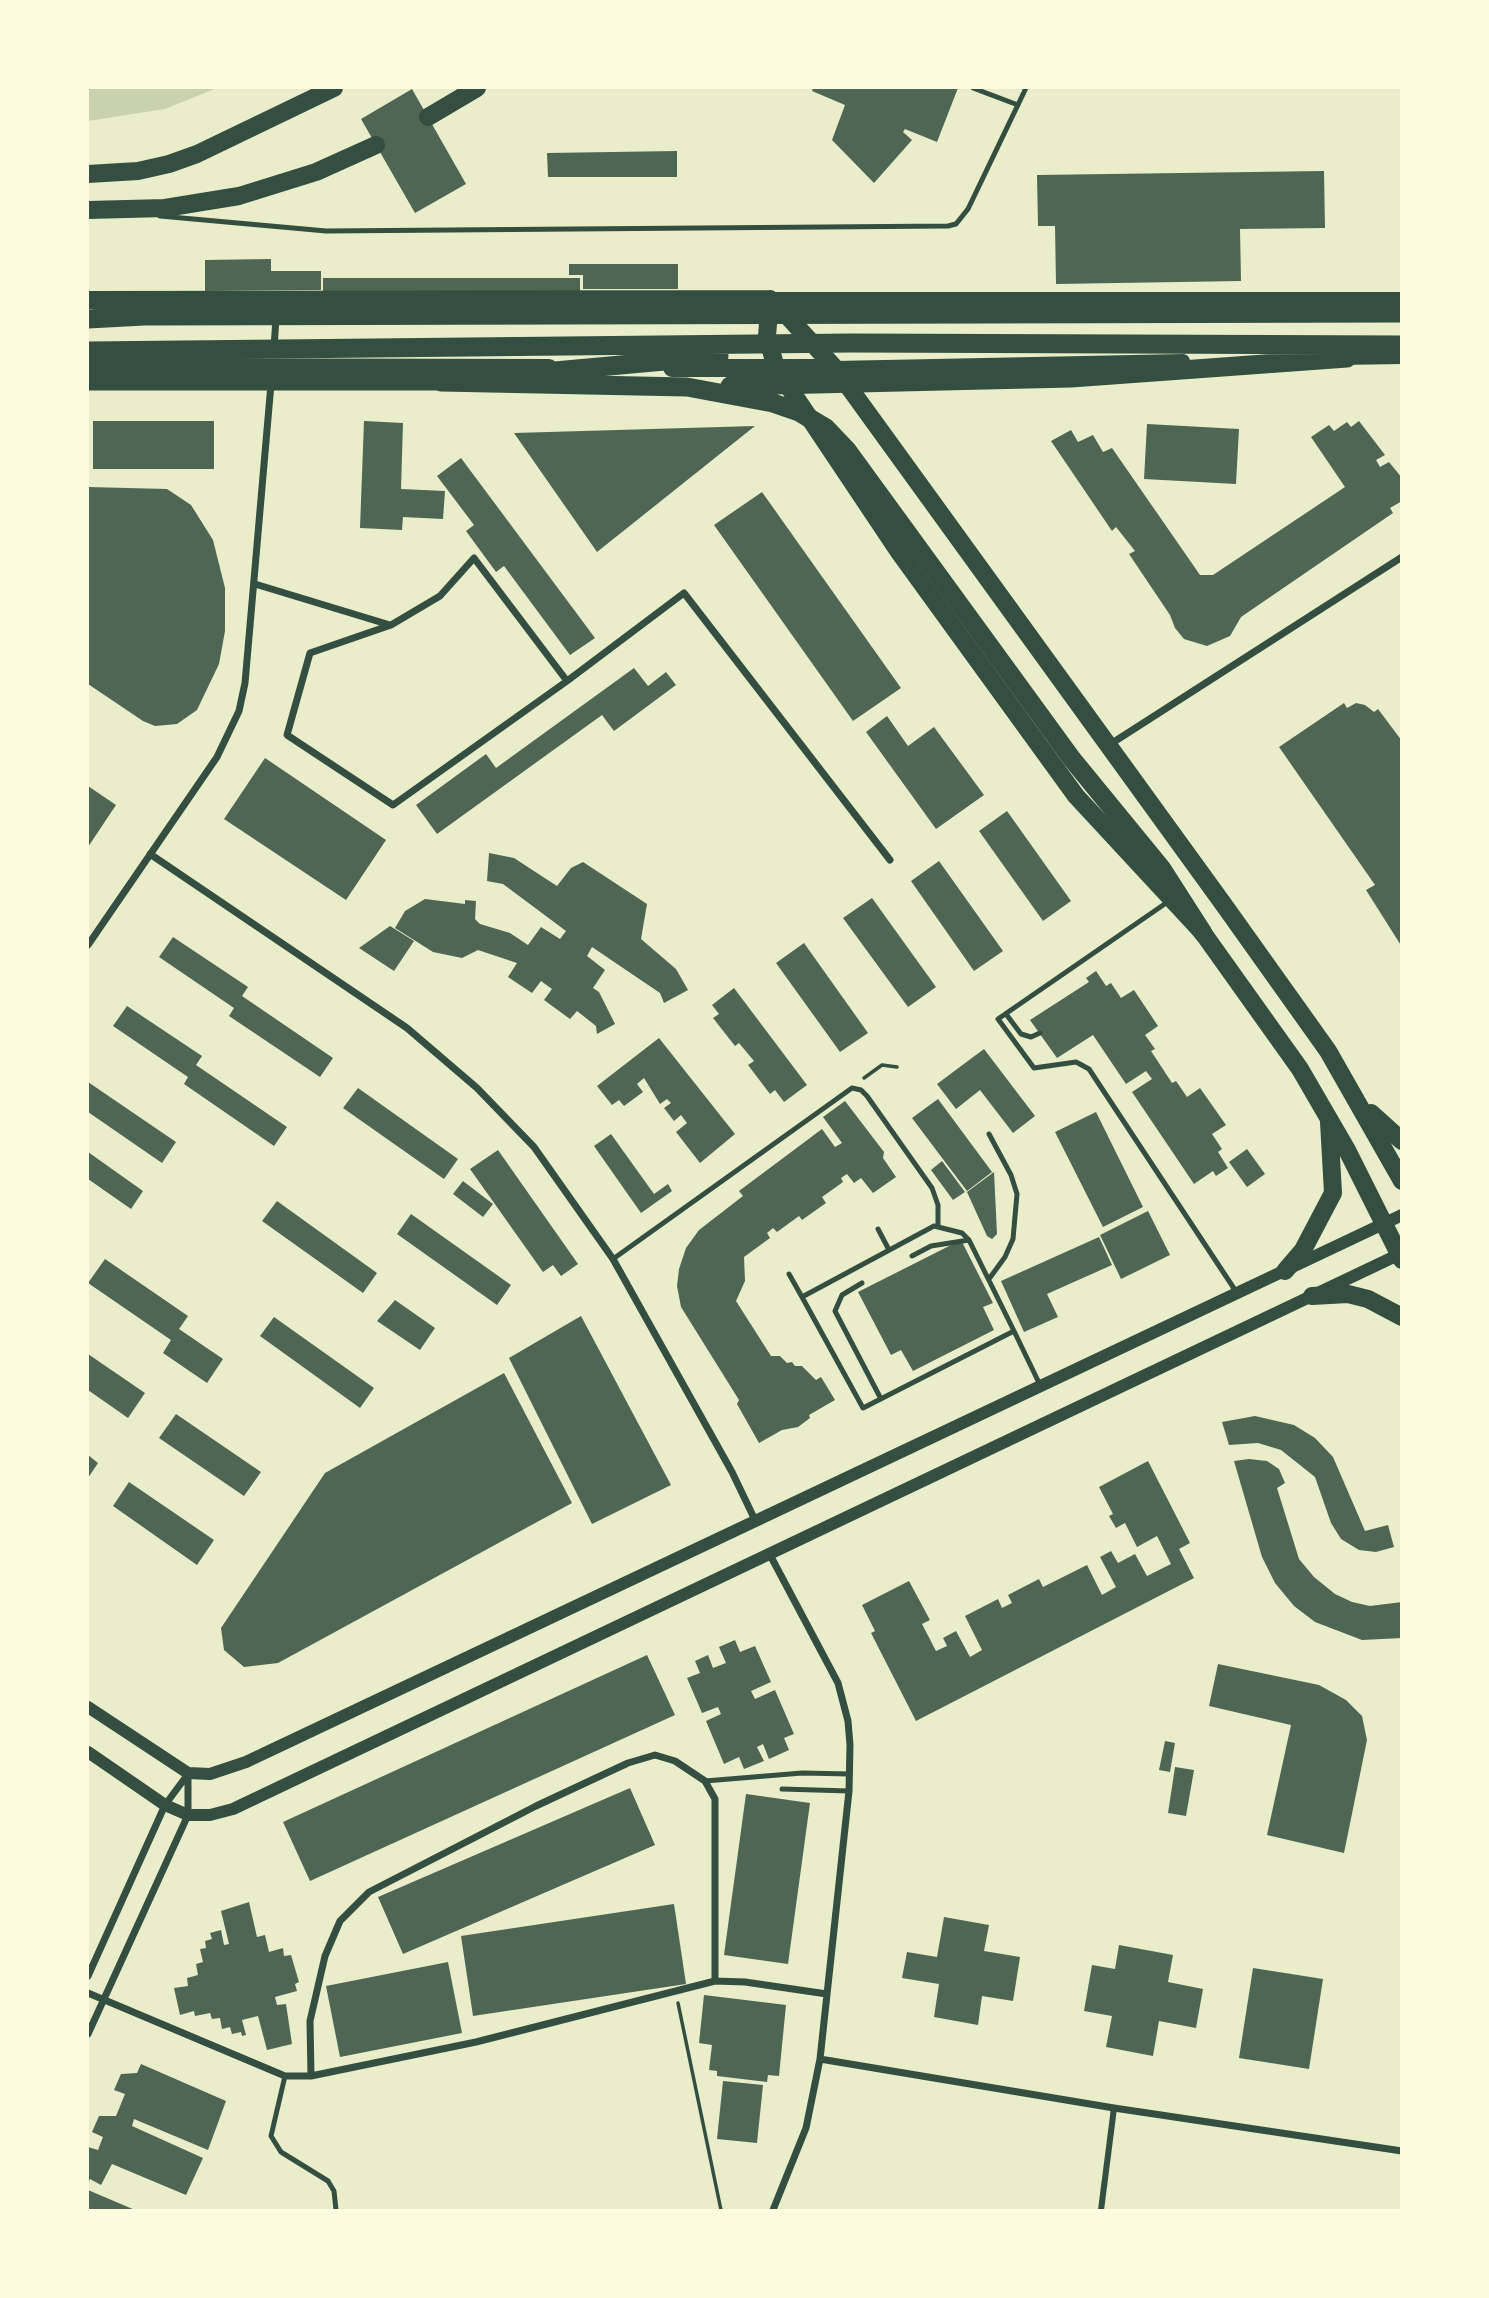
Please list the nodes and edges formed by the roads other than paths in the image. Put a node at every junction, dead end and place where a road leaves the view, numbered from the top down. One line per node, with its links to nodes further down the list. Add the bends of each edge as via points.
1 (334, 88): 8 (main road, via 169,164)
2 (477, 88): 6 (main road)
3 (973, 88): 5 (lane)
4 (1026, 88): 5 (lane)
5 (1018, 105): 9 (lane, via 968,209 956,224 948,226 326,231)
6 (428, 117)
7 (376, 145): 9 (main road, via 316,172 239,196 165,208)
8 (88, 174)
9 (89, 210)
10 (277, 299): 11 (main road); 13 (main road); 22 (street)
11 (770, 299): 12 (main road); 23 (main road, via 766,337); 24 (main road)
12 (1402, 299)
13 (88, 300)
14 (1402, 313): 15 (highway)
15 (88, 318)
16 (851, 344): 17 (highway); 18 (highway); 26 (highway)
17 (1402, 345)
18 (88, 351)
19 (1402, 357): 20 (main road)
20 (1347, 358): 24 (main road); 27 (highway, via 1071,379)
21 (88, 367): 22 (main road)
22 (272, 367): 23 (main road); 29 (street)
23 (776, 368): 24 (main road); 35 (main road, via 899,552 1076,796)
24 (835, 369): 32 (main road)
25 (88, 381): 26 (highway)
26 (441, 382): 27 (highway)
27 (687, 387): 36 (highway, via 799,412 826,428 847,450 1072,759 1162,869)
28 (1402, 557): 32 (street)
29 (255, 584): 30 (street); 33 (street, via 245,683 230,734)
30 (390, 625): 31 (street, via 440,596 474,558); 31 (street, via 310,653 286,735 393,806)
31 (567, 681): 34 (street, via 684,593)
32 (1109, 745): 40 (main road, via 1328,1051)
33 (150, 854): 37 (street); 53 (street, via 407,1028 477,1088 534,1147)
34 (890, 860)
35 (1171, 899): 36 (main road); 38 (lane)
36 (1203, 933): 41 (main road, via 1300,1069)
37 (88, 945)
38 (1006, 1014): 39 (lane, via 1021,1034 1031,1037); 58 (lane, via 998,1019 1034,1068 1076,1062 1089,1069)
39 (1040, 1033)
40 (1357, 1100): 43 (main road); 44 (main road)
41 (1329, 1118): 46 (main road); 54 (main road, via 1333,1193 1303,1250)
42 (989, 1134): 56 (lane, via 1017,1194 1013,1239)
43 (1402, 1141)
44 (1402, 1181)
45 (1402, 1215): 46 (street)
46 (1385, 1223): 51 (main road); 54 (street)
47 (937, 1225): 49 (lane); 50 (lane); 53 (lane, via 938,1205 932,1188 867,1096 856,1088 848,1089)
48 (878, 1229): 50 (lane)
49 (970, 1240): 52 (lane, via 932,1246); 56 (lane)
50 (889, 1250): 60 (lane)
51 (1401, 1255): 59 (street)
52 (912, 1256)
53 (613, 1259): 65 (street)
54 (1285, 1271): 58 (street)
55 (789, 1274): 60 (lane)
56 (989, 1279): 62 (lane)
57 (862, 1283): 64 (lane, via 842,1295 835,1311)
58 (1237, 1293): 63 (street)
59 (1312, 1296): 61 (main road, via 1348,1294); 66 (street)
60 (802, 1297): 64 (lane, via 863,1408)
61 (1402, 1317)
62 (1014, 1331): 63 (lane); 64 (lane)
63 (1041, 1387): 65 (street)
64 (881, 1399)
65 (754, 1520): 69 (street, via 259,1756 210,1774)
66 (769, 1552): 70 (street, via 838,1683 848,1721); 75 (street, via 257,1798 210,1815)
67 (88, 1707): 69 (street)
68 (88, 1752): 74 (street)
69 (188, 1773): 74 (street); 75 (street)
70 (850, 1774): 71 (lane); 73 (street)
71 (705, 1781): 77 (street, via 715,1799); 84 (street, via 675,1761 655,1755 628,1763 369,1892 340,1921 325,1956 310,2021)
72 (782, 1788): 73 (lane)
73 (849, 1791): 79 (street)
74 (165, 1805): 75 (street); 76 (street)
75 (188, 1815): 80 (street)
76 (88, 1976)
77 (715, 1982): 79 (street); 84 (street, via 476,2042)
78 (88, 1993): 80 (street)
79 (827, 1994): 82 (street)
80 (103, 1999): 81 (street); 83 (street)
81 (88, 2034)
82 (820, 2059): 85 (street); 88 (street, via 806,2128)
83 (285, 2076): 84 (street); 87 (lane, via 271,2136 281,2152 328,2181)
84 (312, 2076)
85 (1114, 2108): 86 (street); 89 (street)
86 (1402, 2151)
87 (336, 2210)
88 (773, 2210)
89 (1101, 2210)

